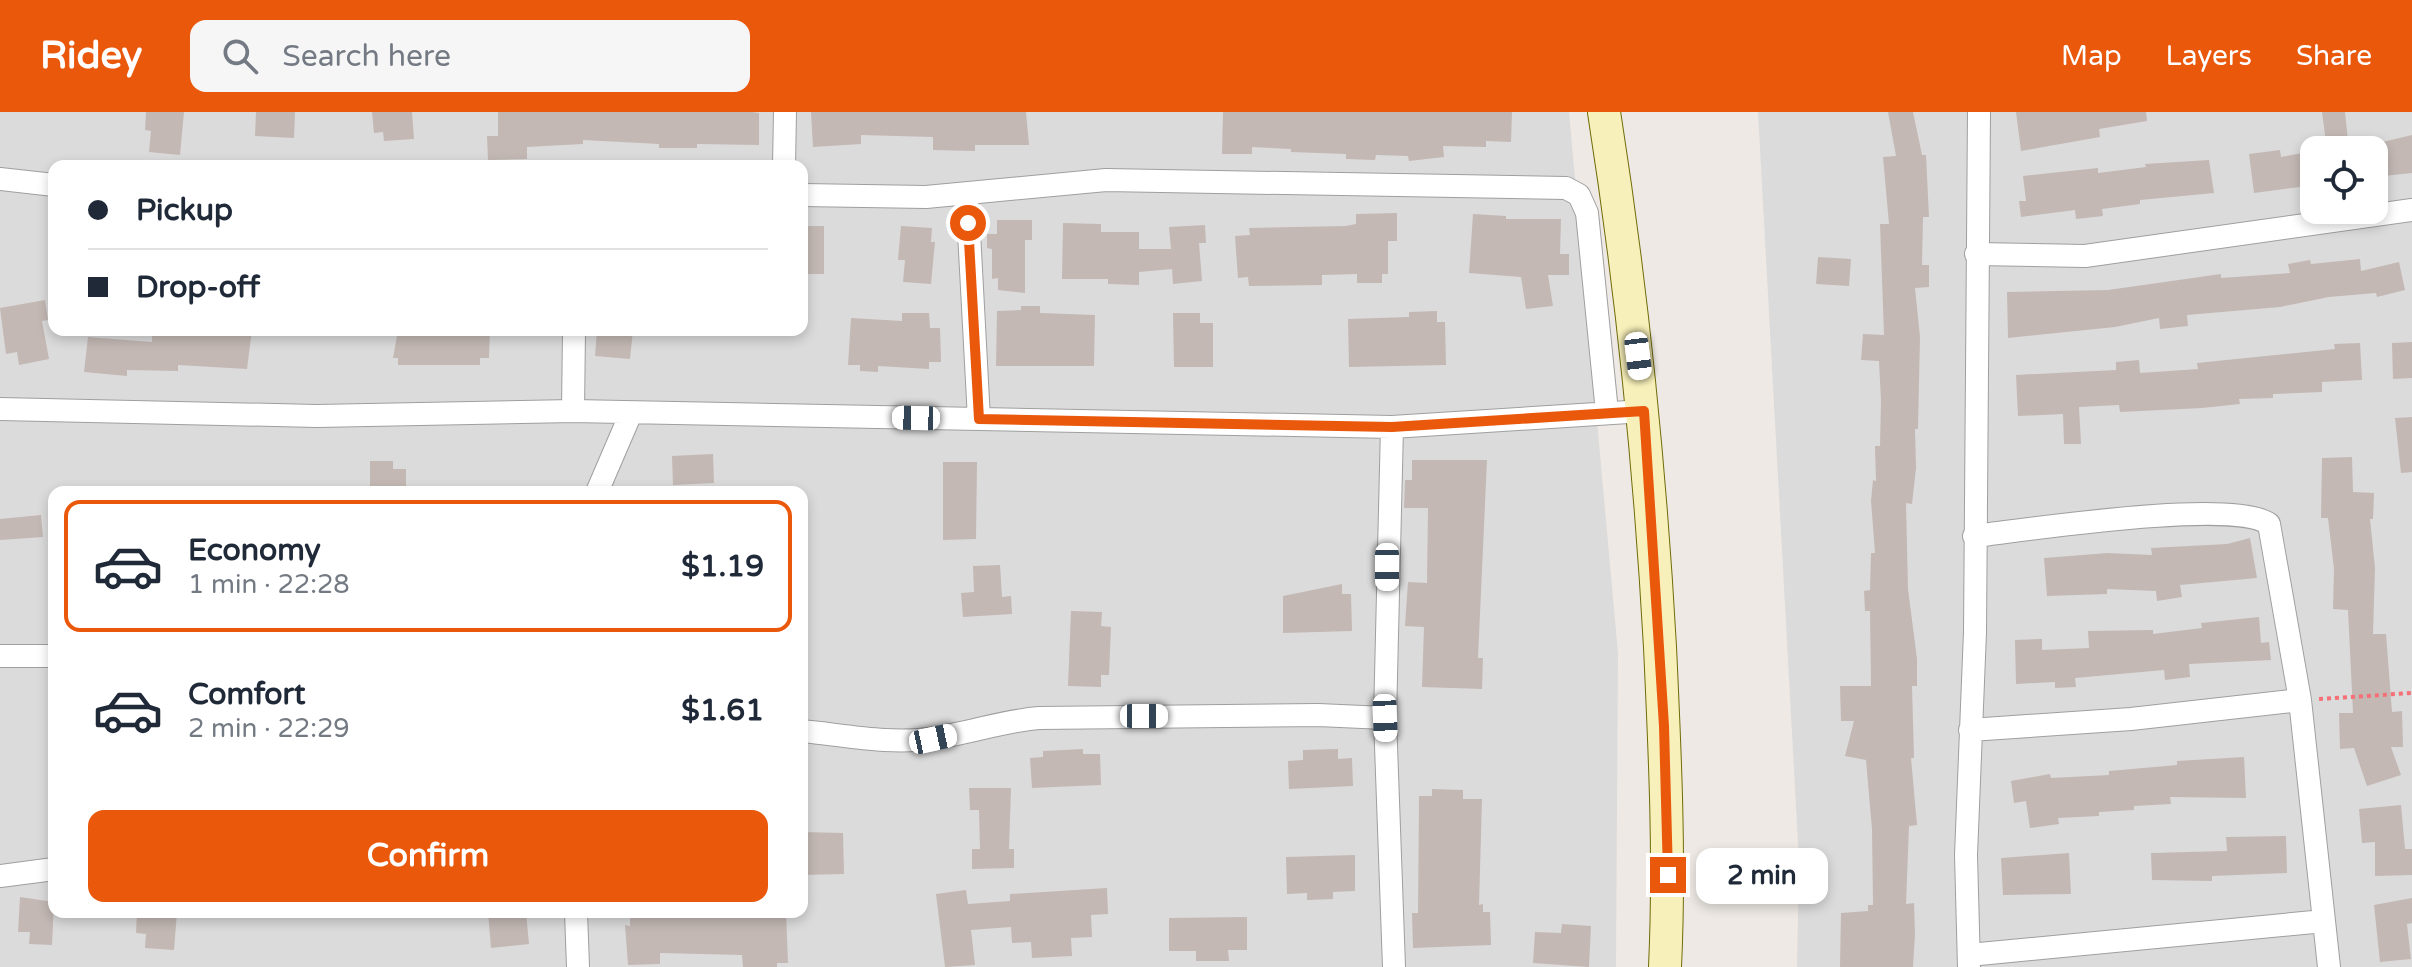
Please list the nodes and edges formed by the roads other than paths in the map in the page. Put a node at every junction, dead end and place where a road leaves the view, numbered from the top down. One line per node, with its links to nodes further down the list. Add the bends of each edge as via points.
1 (785, 112): 4 (street)
2 (1604, 112): 14 (street)
3 (1979, 112): 10 (street)
4 (784, 160)
5 (0, 179): 6 (street)
6 (48, 184)
7 (808, 195): 8 (street)
8 (967, 195): 15 (street, via 1106,180 1566,188 1579,195 1587,213); 17 (street)
9 (2412, 210): 10 (street, via 2085,256)
10 (1976, 254): 20 (street)
11 (574, 336): 13 (street)
12 (0, 409): 13 (street, via 317,416)
13 (573, 411): 16 (street)
14 (1644, 411): 15 (street); 34 (street, via 1665,753)
15 (1607, 412): 18 (street)
16 (631, 413): 17 (street); 19 (street)
17 (979, 419): 18 (street)
18 (1392, 427): 24 (street)
19 (600, 486)
20 (1974, 536): 23 (street, via 2205,514 2260,517 2274,537); 25 (street)
21 (0, 656): 22 (street)
22 (48, 656)
23 (2300, 700): 25 (street); 30 (street)
24 (1385, 718): 26 (street, via 1039,718 909,740); 33 (street)
25 (1970, 730): 31 (street)
26 (808, 732)
27 (48, 870): 28 (street)
28 (0, 876)
29 (576, 918): 32 (street)
30 (2324, 921): 31 (street); 35 (street)
31 (1969, 961)
32 (578, 967)
33 (1394, 967)
34 (1665, 967)
35 (2329, 967)

